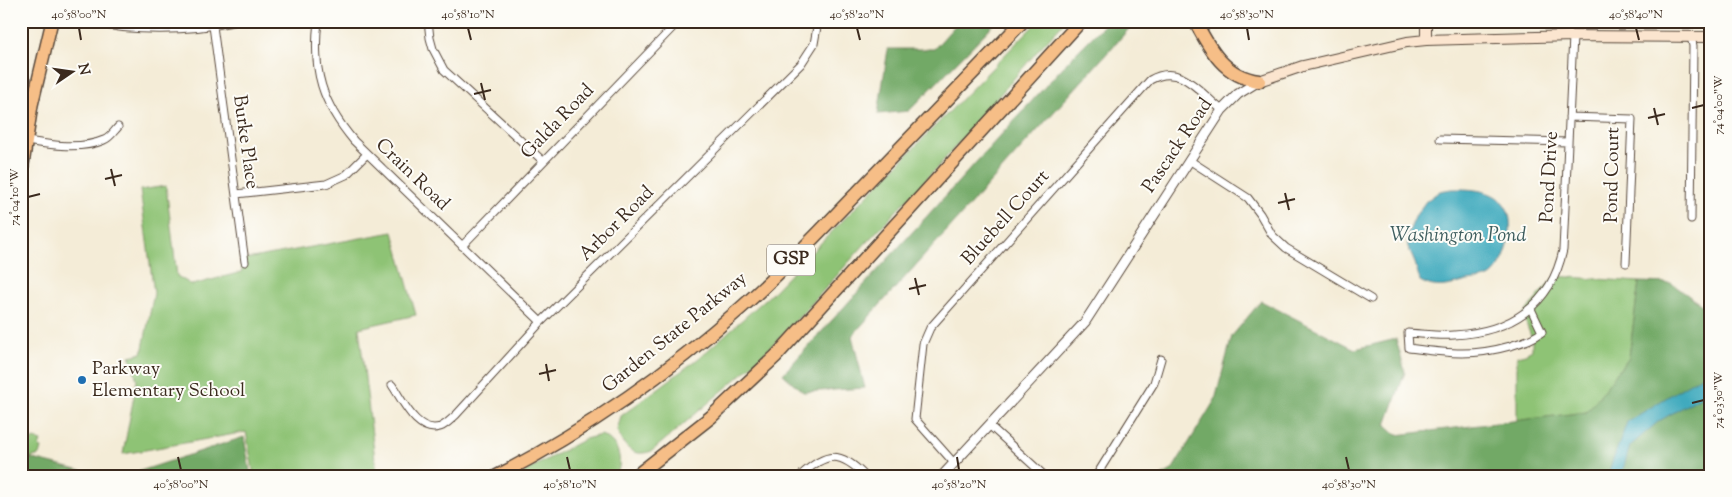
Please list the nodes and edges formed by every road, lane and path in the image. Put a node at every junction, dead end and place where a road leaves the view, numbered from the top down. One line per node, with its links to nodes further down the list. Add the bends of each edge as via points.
1 (52, 21): 24 (main road)
2 (82, 21): 13 (street, via 139,29)
3 (238, 21): 13 (street)
4 (318, 21): 26 (street, Crain Road, via 315,49 326,98 343,129)
5 (428, 21): 28 (street, via 433,49 444,70)
6 (662, 21): 14 (street)
7 (679, 21): 14 (street, Galda Road)
8 (818, 21): 37 (street, Arbor Road, via 814,44 801,64)
9 (1023, 21): 42 (highway, Garden State Parkway / GSP, via 786,265 721,326 614,407)
10 (1081, 21): 43 (highway, GSP, via 776,356 711,418)
11 (1195, 21): 19 (highway, via 1228,69 1238,76)
12 (1426, 21): 18 (main road)
13 (212, 26): 30 (street, Burke Place)
14 (670, 30): 28 (street, Galda Road)
15 (1573, 36): 16 (main road, Pascack Road); 18 (main road, Pascack Road); 21 (street, Pond Drive)
16 (1691, 36): 17 (main road, Pascack Road); 31 (street)
17 (1711, 36)
18 (1426, 40): 19 (main road, Pascack Road, via 1303,66)
19 (1260, 81): 20 (street, Pascack Road, via 1238,94)
20 (1222, 110): 27 (street, Pascack Road); 41 (street, Bluebell Court, via 1196,85 1179,77 1164,74 1150,80 930,328 923,344 915,419)
21 (1569, 117): 25 (street, Pond Drive); 34 (street, Pond Court, via 1632,119)
22 (118, 127): 24 (street, via 106,140 85,144)
23 (1440, 139): 25 (street)
24 (27, 141): 29 (main road)
25 (1568, 142): 36 (street, Pond Drive, via 1560,264 1549,288)
26 (367, 154): 30 (street, via 346,175 331,182); 32 (street, Crain Road)
27 (1189, 160): 35 (street, via 1248,198 1278,242); 40 (street, Pascack Road, via 1085,322)
28 (543, 161): 32 (street, Galda Road)
29 (21, 178)
30 (236, 194): 33 (street, Burke Place)
31 (1691, 219)
32 (462, 246): 37 (street, Crain Road)
33 (245, 262)
34 (1626, 263)
35 (1371, 299)
36 (1531, 309): 36 (street, Pond Drive, via 1542,332 1532,339 1488,352 1455,354 1409,348 1408,333 1472,333 1508,322)
37 (541, 322): 39 (street, Arbor Road, via 442,427 430,429 420,424)
38 (1161, 359): 48 (street, via 1154,383)
39 (392, 385)
40 (989, 425): 41 (street, Pascack Road); 47 (street)
41 (954, 462): 46 (street, Pascack Road)
42 (497, 476)
43 (636, 476)
44 (800, 476): 45 (street, via 815,462 831,457 847,460)
45 (865, 476)
46 (942, 476)
47 (1045, 476)
48 (1096, 476)

